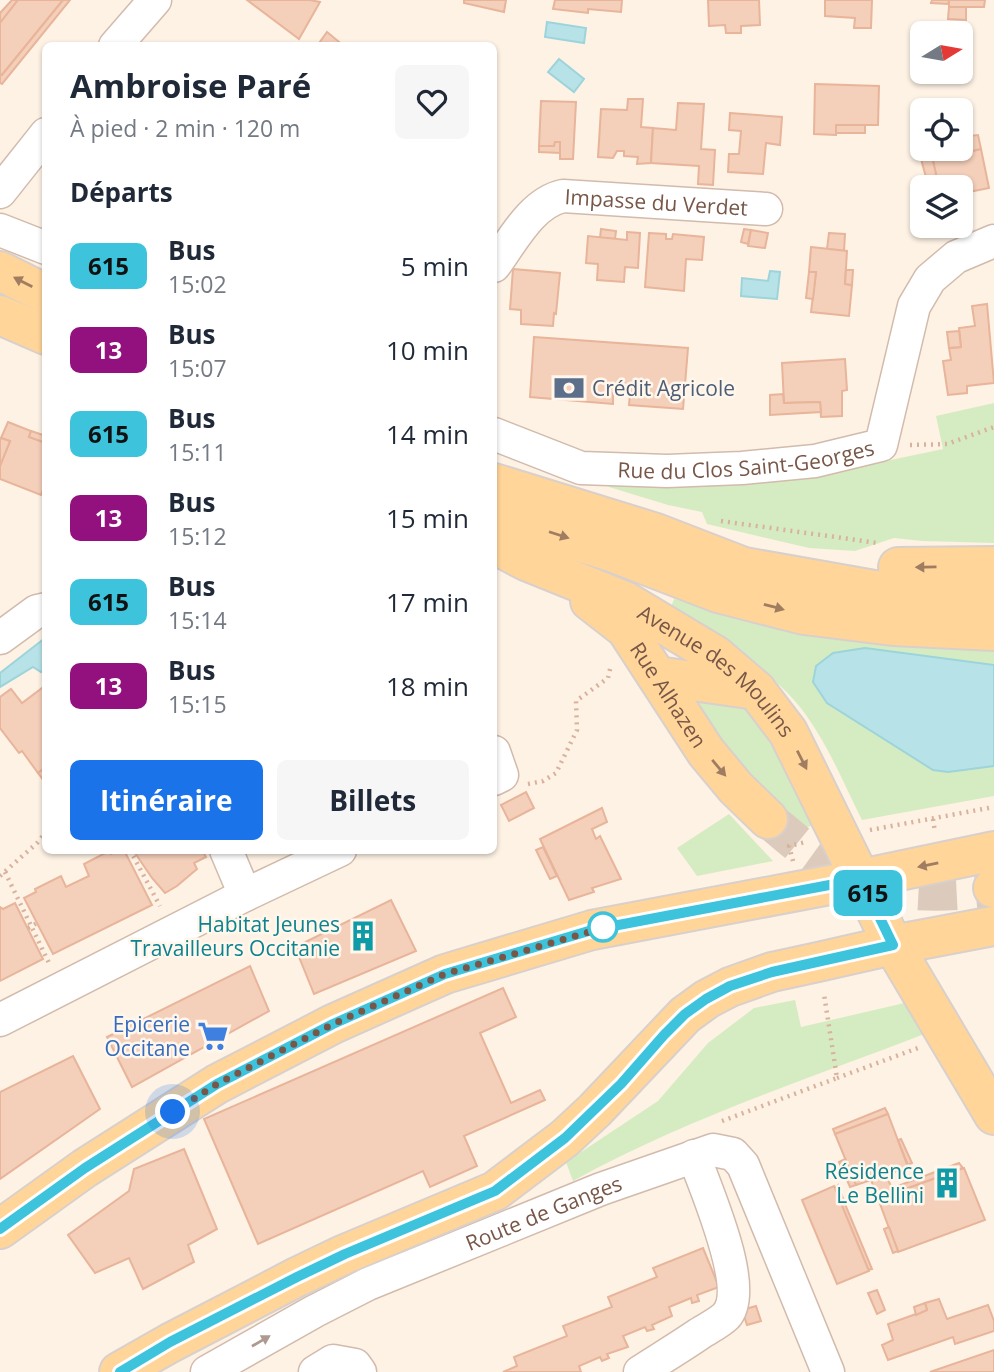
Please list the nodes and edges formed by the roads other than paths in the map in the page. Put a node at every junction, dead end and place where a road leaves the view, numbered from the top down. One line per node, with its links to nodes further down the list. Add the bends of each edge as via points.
1 (155, 0): 2 (street)
2 (118, 42)
3 (42, 139): 4 (street)
4 (0, 192)
5 (766, 209): 9 (street, Impasse du Verdet, via 563,196 537,209)
6 (0, 230): 8 (street)
7 (994, 241): 14 (street, Rue du Clos Saint-Georges, via 956,257 930,279 914,306 881,445 815,461 667,471 581,468)
8 (42, 246)
9 (497, 262)
10 (0, 271): 11 (main road, one-way to 10)
11 (42, 292)
12 (0, 316): 13 (main road)
13 (42, 333)
14 (497, 434)
15 (497, 484): 17 (main road)
16 (497, 516): 22 (main road, one-way to 22, via 614,553 718,593 804,615)
17 (656, 533): 19 (main road, one-way to 17, via 879,567 794,558); 20 (main road, via 744,567 874,590)
18 (510, 552): 24 (main road, Rue Alhazen, via 580,593 626,629); 25 (main road, Avenue des Moulins, via 625,601 715,655)
19 (994, 566)
20 (994, 595)
21 (42, 610): 23 (street)
22 (994, 631)
23 (0, 638)
24 (657, 676): 25 (main road); 26 (main road, Rue Alhazen, one-way to 26, via 706,752)
25 (756, 690): 30 (main road, Avenue des Moulins, one-way to 30, via 788,732)
26 (768, 819)
27 (994, 851): 30 (main road, one-way to 30)
28 (228, 854): 31 (street)
29 (332, 854): 31 (street)
30 (861, 879): 33 (main road, Avenue des Moulins); 37 (main road, via 592,930 445,974 333,1024 217,1084)
31 (245, 895): 34 (street)
32 (994, 926): 33 (main road, Route de Ganges)
33 (893, 945): 35 (main road, Avenue des Moulins); 38 (main road, Route de Ganges, via 772,972 706,999 685,1014 565,1138 495,1191)
34 (0, 1020)
35 (994, 1115)
36 (694, 1156): 39 (street, Route de Ganges, via 407,1268); 44 (street, via 730,1261 733,1304 721,1320); 45 (street, Route de Ganges, via 713,1150 733,1154 743,1165)
37 (0, 1229)
38 (297, 1277): 39 (street); 40 (main road, Route de Ganges)
39 (315, 1311): 41 (street, Route de Ganges, one-way to 39)
40 (120, 1372)
41 (207, 1372)
42 (315, 1372): 43 (street, via 333,1361 355,1365)
43 (359, 1372)
44 (640, 1372)
45 (828, 1372)

